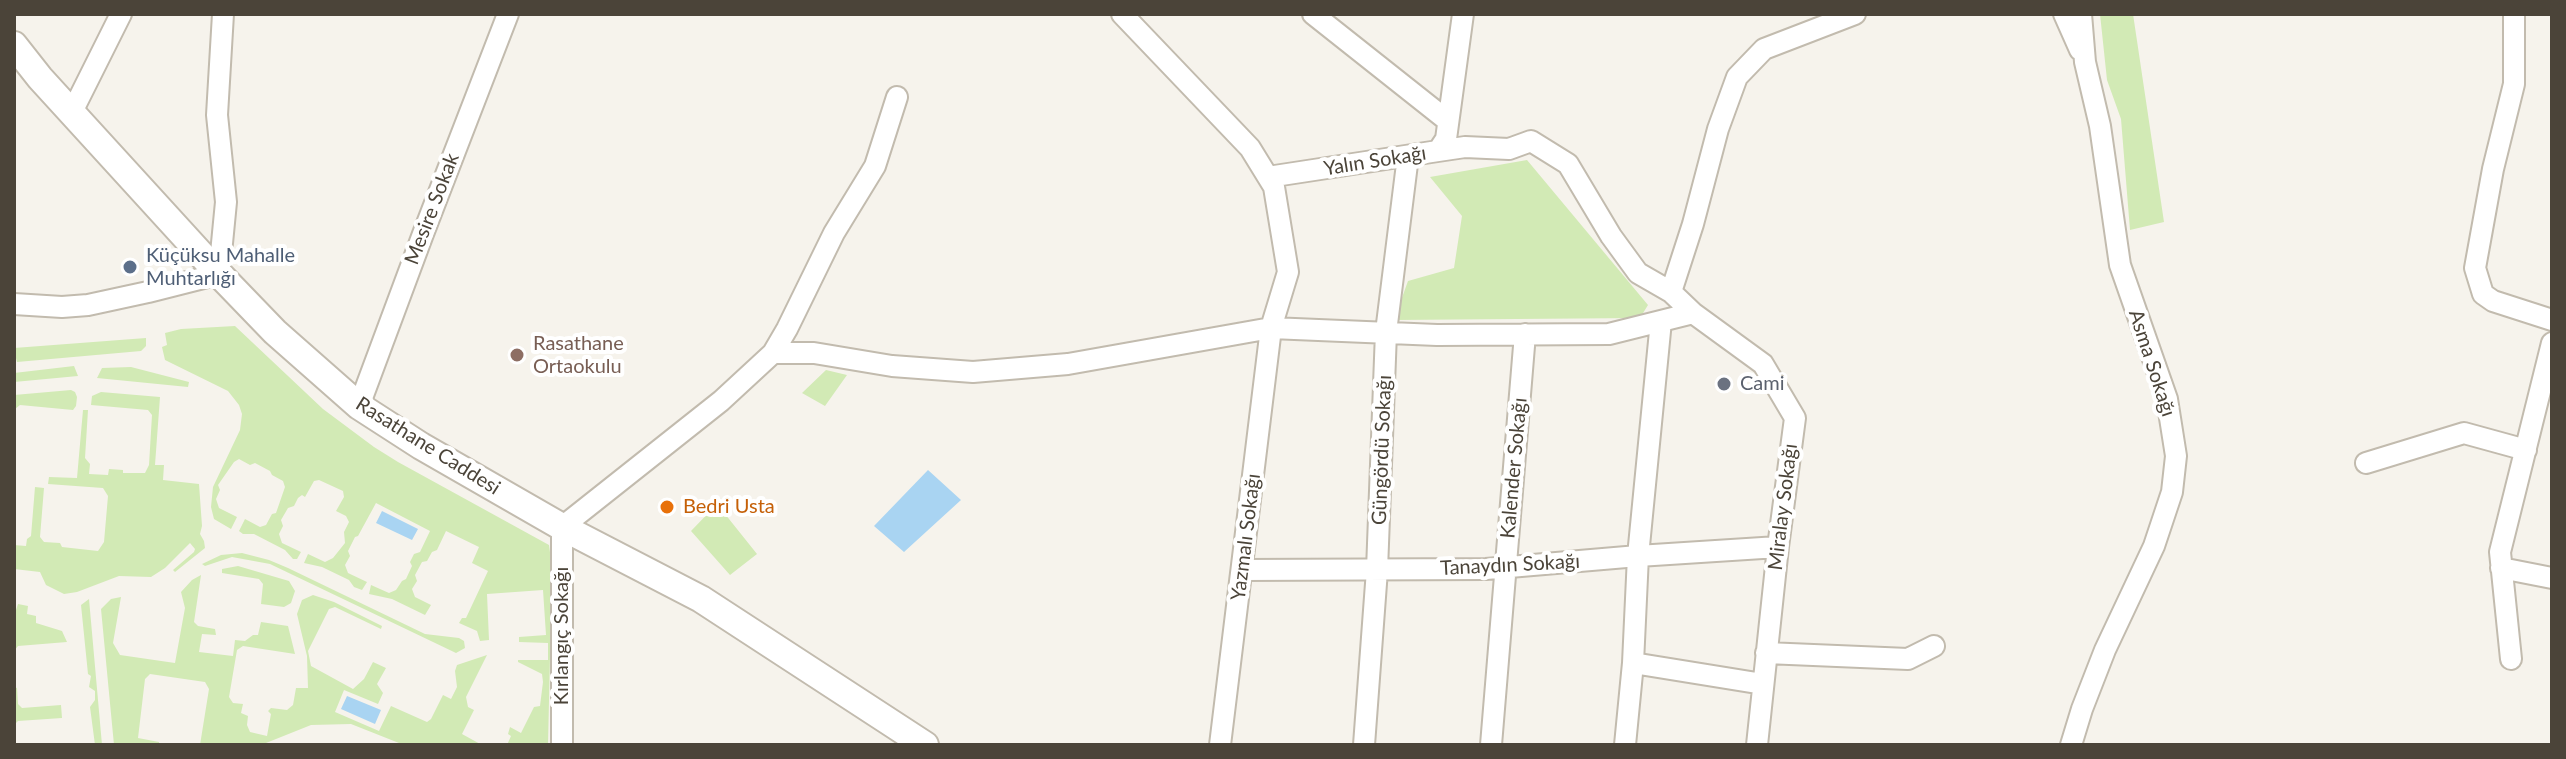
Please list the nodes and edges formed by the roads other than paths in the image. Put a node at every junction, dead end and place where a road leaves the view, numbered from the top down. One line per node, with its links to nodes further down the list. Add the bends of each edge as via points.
1 (121, 14): 14 (street)
2 (223, 14): 19 (street, via 217,115 226,202)
3 (508, 14): 30 (street, Mesire Sokak)
4 (1122, 14): 18 (street, Yazmalı Sokağı, via 1250,148)
5 (1313, 14): 15 (street)
6 (1463, 14): 15 (street, Yalın Sokağı)
7 (1855, 14): 20 (street, via 1764,49 1737,77)
8 (2064, 14): 12 (street, Asma Sokağı)
9 (2081, 14): 12 (street, Asma Sokağı)
10 (2514, 14): 23 (street, via 2514,84 2475,268 2483,294 2493,301)
11 (14, 45): 14 (street, Rasathane Caddesi)
12 (2085, 62): 54 (street, Asma Sokağı, via 2120,265 2167,399 2176,456 2172,492 2154,546 2105,650)
13 (897, 97): 29 (street, via 875,166)
14 (72, 112): 19 (street, Rasathane Caddesi)
15 (1448, 121): 16 (street, Yalın Sokağı)
16 (1438, 151): 17 (street, Yalın Sokağı); 20 (street, Miralay Sokağı, via 1509,149 1531,141 1568,164 1638,273)
17 (1408, 156): 18 (street, Yalın Sokağı); 26 (street, Güngördü Sokağı)
18 (1268, 177): 25 (street, Yazmalı Sokağı, via 1288,272)
19 (219, 274): 21 (street, via 88,305); 30 (street, Rasathane Caddesi)
20 (1671, 292): 22 (street, Miralay Sokağı)
21 (14, 304)
22 (1693, 313): 24 (street); 34 (street, Miralay Sokağı, via 1763,364 1795,418)
23 (2552, 320)
24 (1661, 321): 27 (street, via 1609,334); 35 (street)
25 (1271, 328): 26 (street); 29 (street, via 1068,364 973,372); 38 (street, Yazmalı Sokağı)
26 (1386, 332): 27 (street); 39 (street, Güngördü Sokağı)
27 (1525, 334): 36 (street, Kalender Sokağı)
28 (2552, 343): 31 (street)
29 (773, 353): 33 (street)
30 (359, 406): 33 (street, Rasathane Caddesi)
31 (2526, 450): 32 (street, via 2464,433); 37 (street, via 2500,552)
32 (2366, 463)
33 (562, 527): 46 (street, Rasathane Caddesi, via 701,599); 47 (street, Kırlangıç Sokağı)
34 (1778, 547): 35 (street, Tanaydın Sokağı); 42 (street, Miralay Sokağı)
35 (1638, 556): 36 (street, Tanaydın Sokağı); 44 (street)
36 (1506, 568): 39 (street, Tanaydın Sokağı); 51 (street, Kalender Sokağı)
37 (2501, 568): 40 (street); 43 (street)
38 (1242, 570): 39 (street, Tanaydın Sokağı); 49 (street, Yazmalı Sokağı)
39 (1377, 570): 50 (street, Güngördü Sokağı)
40 (2552, 578)
41 (1934, 646): 42 (street, via 1908,659)
42 (1766, 653): 45 (street, Miralay Sokağı)
43 (2511, 659)
44 (1633, 663): 45 (street); 52 (street)
45 (1763, 684): 53 (street, Miralay Sokağı)
46 (895, 736): 48 (street, Rasathane Caddesi)
47 (562, 745)
48 (925, 745)
49 (1220, 745)
50 (1364, 745)
51 (1491, 745)
52 (1625, 745)
53 (1757, 745)
54 (2071, 745)

